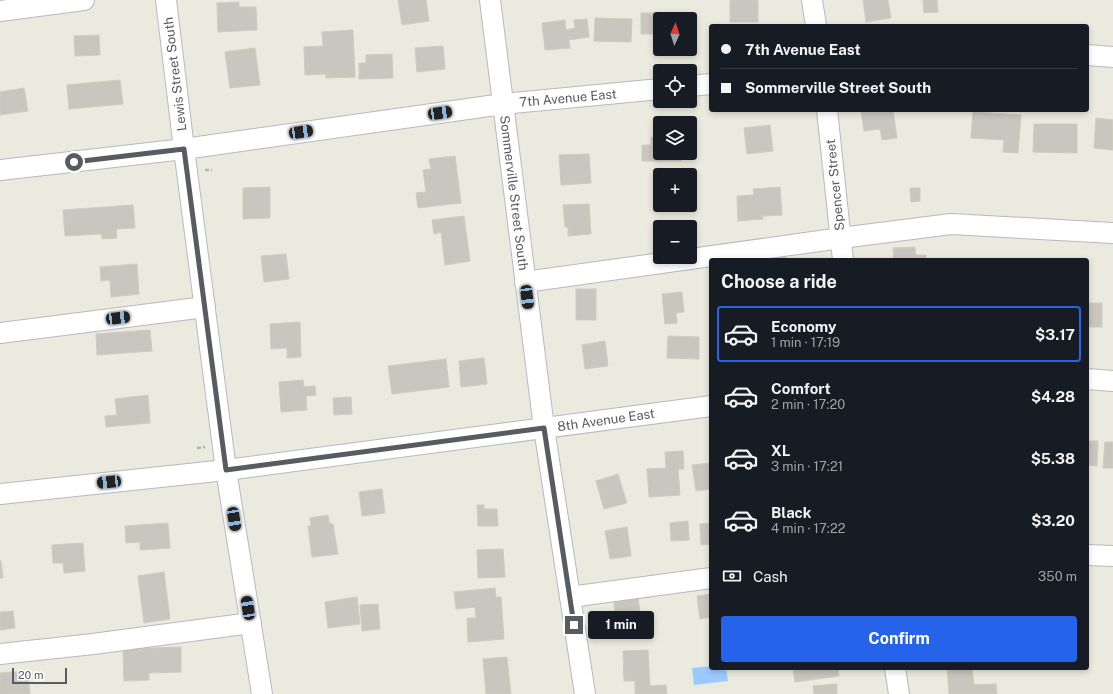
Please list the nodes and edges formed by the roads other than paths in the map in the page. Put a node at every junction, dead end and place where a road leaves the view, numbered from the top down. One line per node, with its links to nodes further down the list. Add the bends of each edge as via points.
1 (84, 0): 5 (street)
2 (166, 0): 14 (street, Lewis Street South)
3 (490, 0): 12 (street, Sommerville Street South)
4 (812, 0): 6 (street)
5 (0, 11)
6 (816, 24)
7 (1089, 55): 8 (street)
8 (1113, 56)
9 (709, 84): 10 (street)
10 (697, 85)
11 (653, 90): 12 (street, 7th Avenue East)
12 (502, 104): 14 (street, 7th Avenue East); 19 (street, Sommerville Street South)
13 (827, 112): 17 (street, Spencer Street)
14 (184, 149): 15 (street, 7th Avenue East); 20 (street, Lewis Street South)
15 (0, 170)
16 (1113, 233): 17 (street, via 951,224)
17 (841, 238): 18 (street, Spencer Street); 19 (street)
18 (843, 258)
19 (525, 282): 25 (street, Sommerville Street South)
20 (205, 307): 21 (street); 26 (street, Lewis Street South)
21 (0, 333)
22 (1089, 379): 23 (street)
23 (1113, 381)
24 (709, 406): 25 (street, 8th Avenue East)
25 (544, 428): 26 (street, 8th Avenue East); 31 (street, Sommerville Street South)
26 (226, 470): 27 (street, 8th Avenue East); 32 (street, Lewis Street South)
27 (0, 494)
28 (1089, 555): 29 (street)
29 (1113, 556)
30 (709, 578): 31 (street)
31 (570, 597): 36 (street, Sommerville Street South)
32 (251, 623): 33 (street); 35 (street, Lewis Street South)
33 (0, 654)
34 (895, 670): 37 (street)
35 (262, 694)
36 (585, 694)
37 (899, 694)

